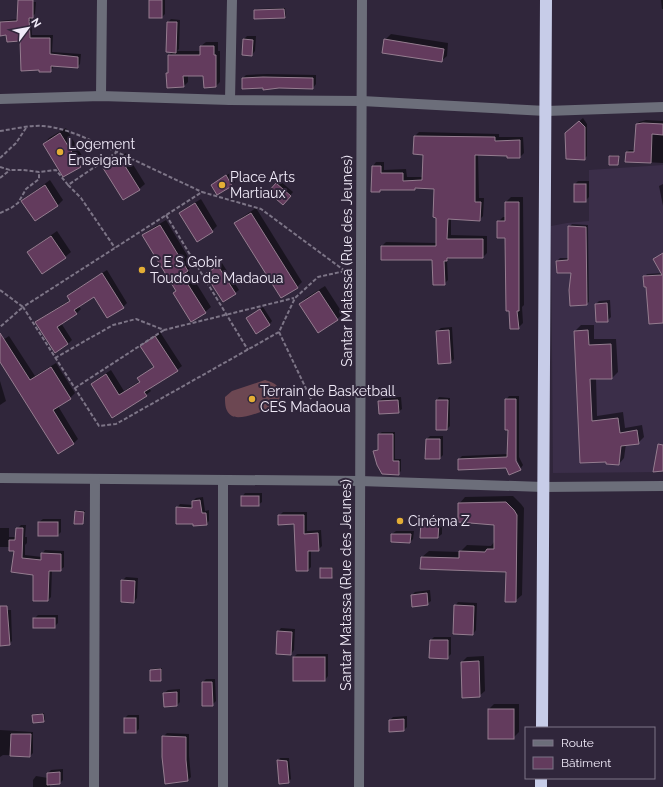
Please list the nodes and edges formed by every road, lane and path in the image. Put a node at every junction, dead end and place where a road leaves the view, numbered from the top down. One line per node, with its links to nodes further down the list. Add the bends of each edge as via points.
1 (102, 0): 5 (street)
2 (232, 0): 7 (street)
3 (362, 0): 8 (street, Santar Matassa (Rue des Jeunes))
4 (546, 0): 10 (highway)
5 (101, 96): 6 (street); 7 (street)
6 (0, 99)
7 (230, 100): 8 (street)
8 (362, 101): 10 (street); 38 (street, Santar Matassa (Rue des Jeunes))
9 (663, 107): 10 (street)
10 (546, 111): 40 (highway)
11 (26, 128): 12 (path); 13 (path, via 56,128); 14 (path, via 16,143)
12 (0, 131)
13 (117, 152): 19 (path); 20 (path)
14 (0, 158)
15 (0, 167): 16 (path)
16 (10, 170): 17 (path); 18 (path)
17 (39, 172): 19 (path, via 56,170); 21 (path, via 39,179 26,189 18,203)
18 (0, 178)
19 (68, 185): 23 (path, via 81,198)
20 (202, 192): 22 (path); 25 (path, via 261,209 345,271 318,277)
21 (0, 213)
22 (166, 215): 23 (path); 27 (path)
23 (115, 248): 26 (path)
24 (0, 290): 26 (path)
25 (295, 298): 27 (path); 30 (path)
26 (23, 307): 28 (path); 32 (path)
27 (227, 315): 29 (path); 31 (path)
28 (0, 326)
29 (164, 330): 32 (path, via 136,319 112,325); 33 (path)
30 (280, 332): 31 (path); 34 (path)
31 (248, 350): 33 (path, via 116,424 99,426)
32 (55, 358): 33 (path)
33 (74, 388)
34 (311, 399)
35 (0, 478): 36 (street)
36 (95, 478): 37 (street); 42 (street)
37 (223, 480): 38 (street); 43 (street)
38 (360, 481): 40 (street); 44 (street, Santar Matassa (Rue des Jeunes))
39 (663, 486): 40 (street)
40 (543, 487): 41 (highway)
41 (542, 727)
42 (94, 787)
43 (223, 787)
44 (359, 787)

